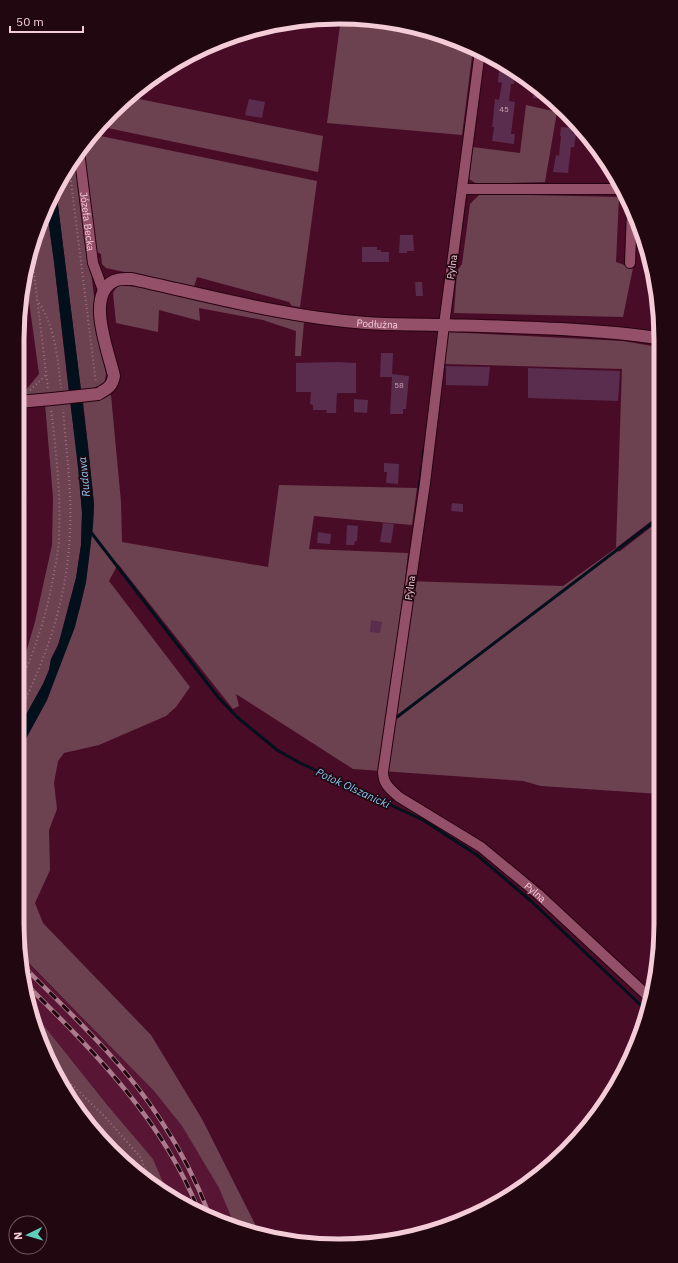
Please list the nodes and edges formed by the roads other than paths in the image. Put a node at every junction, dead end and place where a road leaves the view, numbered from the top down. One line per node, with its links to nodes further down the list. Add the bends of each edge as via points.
1 (479, 57): 3 (street, Pylna)
2 (80, 160): 7 (street, Józefa Becka, via 93,263)
3 (463, 188): 4 (street); 8 (street, Pylna)
4 (616, 189)
5 (632, 222): 6 (street)
6 (630, 263)
7 (103, 290): 8 (street, Podłużna, via 115,280 132,279 310,317 367,323); 10 (street, bridge, via 100,305 101,328 114,376 112,384 98,394 54,396)
8 (444, 325): 9 (street, Podłużna, via 626,333); 11 (street, Pylna, via 425,483 383,779 399,797 481,847 538,894)
9 (654, 337)
10 (24, 401)
11 (646, 994)

